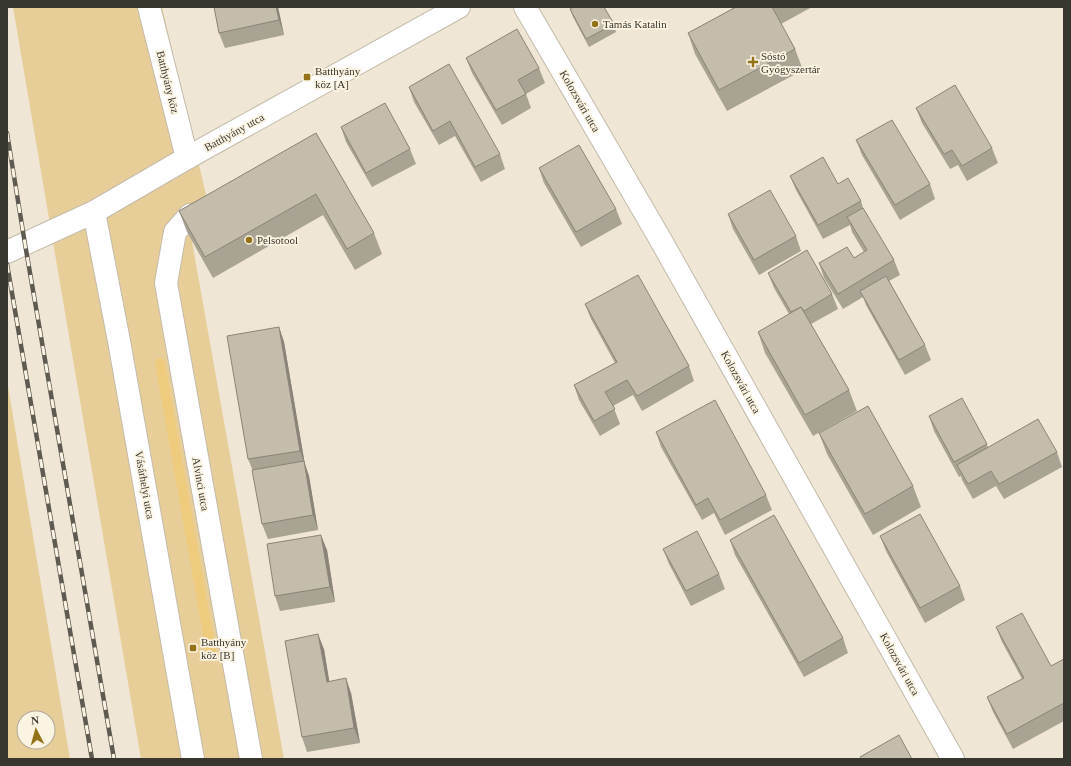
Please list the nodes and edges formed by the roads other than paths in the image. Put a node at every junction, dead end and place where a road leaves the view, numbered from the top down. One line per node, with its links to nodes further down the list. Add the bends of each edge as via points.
1 (149, 7): 4 (street, Batthyány köz)
2 (459, 7): 4 (street, Batthyány utca)
3 (526, 7): 10 (street, Kolozsvári utca, via 659,236)
4 (187, 158): 5 (street, Batthyány utca)
5 (94, 212): 7 (street, Batthyány utca); 8 (street, Vásárhelyi utca)
6 (190, 215): 9 (street, Alvinci utca, via 175,232 166,283)
7 (7, 252)
8 (193, 759)
9 (250, 759)
10 (953, 759)

